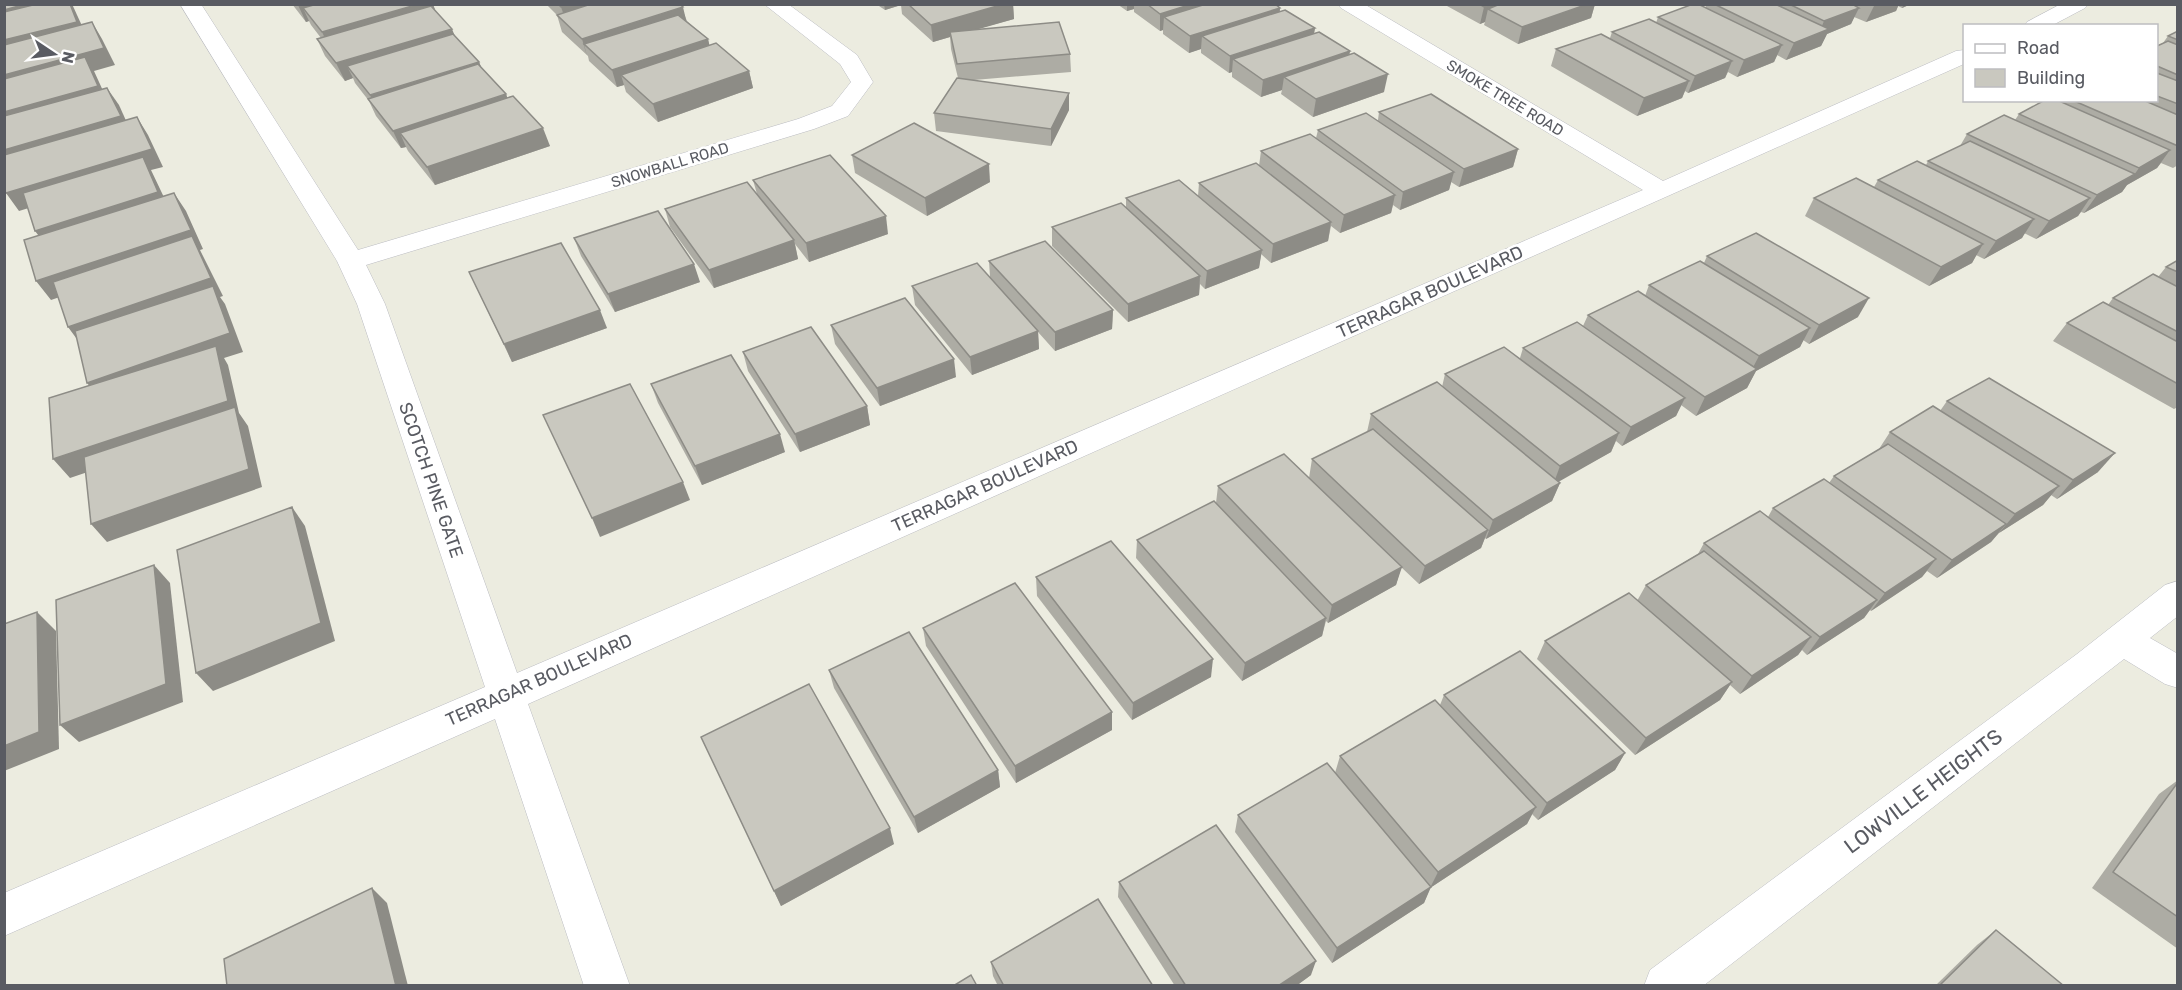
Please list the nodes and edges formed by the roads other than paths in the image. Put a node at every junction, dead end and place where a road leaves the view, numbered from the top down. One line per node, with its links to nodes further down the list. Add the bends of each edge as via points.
1 (190, 4): 8 (street, SCOTCH PINE GATE)
2 (774, 4): 8 (street, SNOWBALL ROAD, via 849,60 862,82 840,111)
3 (1348, 4): 7 (street, SMOKE TREE ROAD)
4 (2078, 4): 5 (street)
5 (2038, 24)
6 (1963, 57): 7 (street, TERRAGAR BOULEVARD)
7 (1662, 191): 12 (street, TERRAGAR BOULEVARD)
8 (351, 261): 12 (street, SCOTCH PINE GATE, via 370,304)
9 (2178, 595): 10 (street, LOWVILLE HEIGHTS)
10 (2122, 640): 11 (street); 15 (street, LOWVILLE HEIGHTS)
11 (2178, 673)
12 (505, 695): 13 (street, TERRAGAR BOULEVARD); 14 (street, SCOTCH PINE GATE)
13 (4, 915)
14 (607, 986)
15 (1666, 986)

